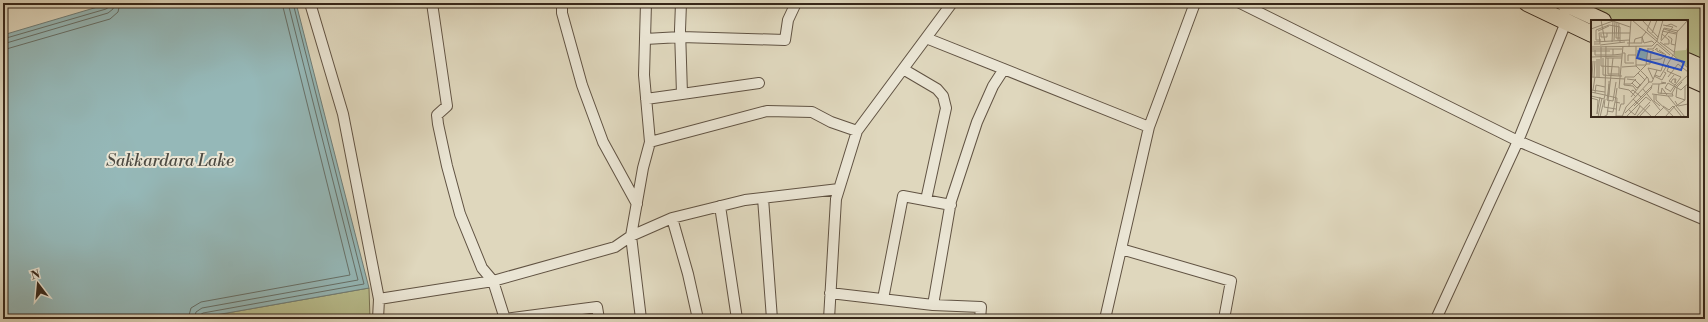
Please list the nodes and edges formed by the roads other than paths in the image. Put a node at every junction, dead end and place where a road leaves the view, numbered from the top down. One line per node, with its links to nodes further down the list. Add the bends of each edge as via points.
1 (310, 3): 43 (street, via 343,114)
2 (432, 3): 41 (street, via 447,106 437,114 438,124 460,214 482,268)
3 (562, 3): 34 (street, via 562,13 582,85 603,142)
4 (646, 3): 17 (street)
5 (681, 3): 15 (street)
6 (796, 3): 15 (street, via 788,20 785,40)
7 (952, 3): 16 (street)
8 (1195, 3): 27 (street)
9 (1240, 3): 29 (street)
10 (1527, 3): 13 (main road)
11 (1564, 3): 12 (main road)
12 (1601, 20)
13 (1566, 22): 14 (main road); 29 (street)
14 (1591, 34)
15 (681, 37): 17 (street); 25 (street)
16 (926, 38): 19 (street); 20 (street)
17 (645, 39): 26 (street)
18 (1688, 61): 21 (main road)
19 (903, 69): 28 (street); 33 (street, via 936,89 943,96 946,108)
20 (1004, 69): 27 (street); 35 (street, via 993,86 977,122)
21 (1705, 69)
22 (1688, 77): 24 (main road)
23 (759, 83): 25 (street)
24 (1705, 85)
25 (682, 94): 26 (street)
26 (646, 99): 30 (street)
27 (1149, 126): 40 (street)
28 (857, 131): 30 (street, via 812,112 767,112); 31 (street)
29 (1518, 141): 38 (street); 57 (street)
30 (650, 142): 34 (street)
31 (839, 189): 32 (street); 42 (street, via 836,199)
32 (763, 198): 36 (street); 52 (street)
33 (926, 200): 35 (street); 44 (street, via 903,196)
34 (637, 204): 39 (street)
35 (951, 205): 45 (street)
36 (720, 206): 37 (street); 51 (street)
37 (672, 218): 39 (street); 50 (street)
38 (1705, 220)
39 (631, 236): 41 (street, via 615,247); 49 (street)
40 (1121, 249): 55 (street); 56 (street, via 1231,281)
41 (493, 281): 43 (street); 47 (street)
42 (830, 293): 44 (street); 53 (street)
43 (379, 299): 46 (street)
44 (883, 299): 45 (street)
45 (933, 305): 54 (street, via 981,307)
46 (378, 319)
47 (504, 319): 48 (street, via 597,307)
48 (599, 319)
49 (641, 319)
50 (698, 319)
51 (737, 319)
52 (772, 319)
53 (829, 319)
54 (980, 319)
55 (1105, 319)
56 (1224, 319)
57 (1436, 319)

